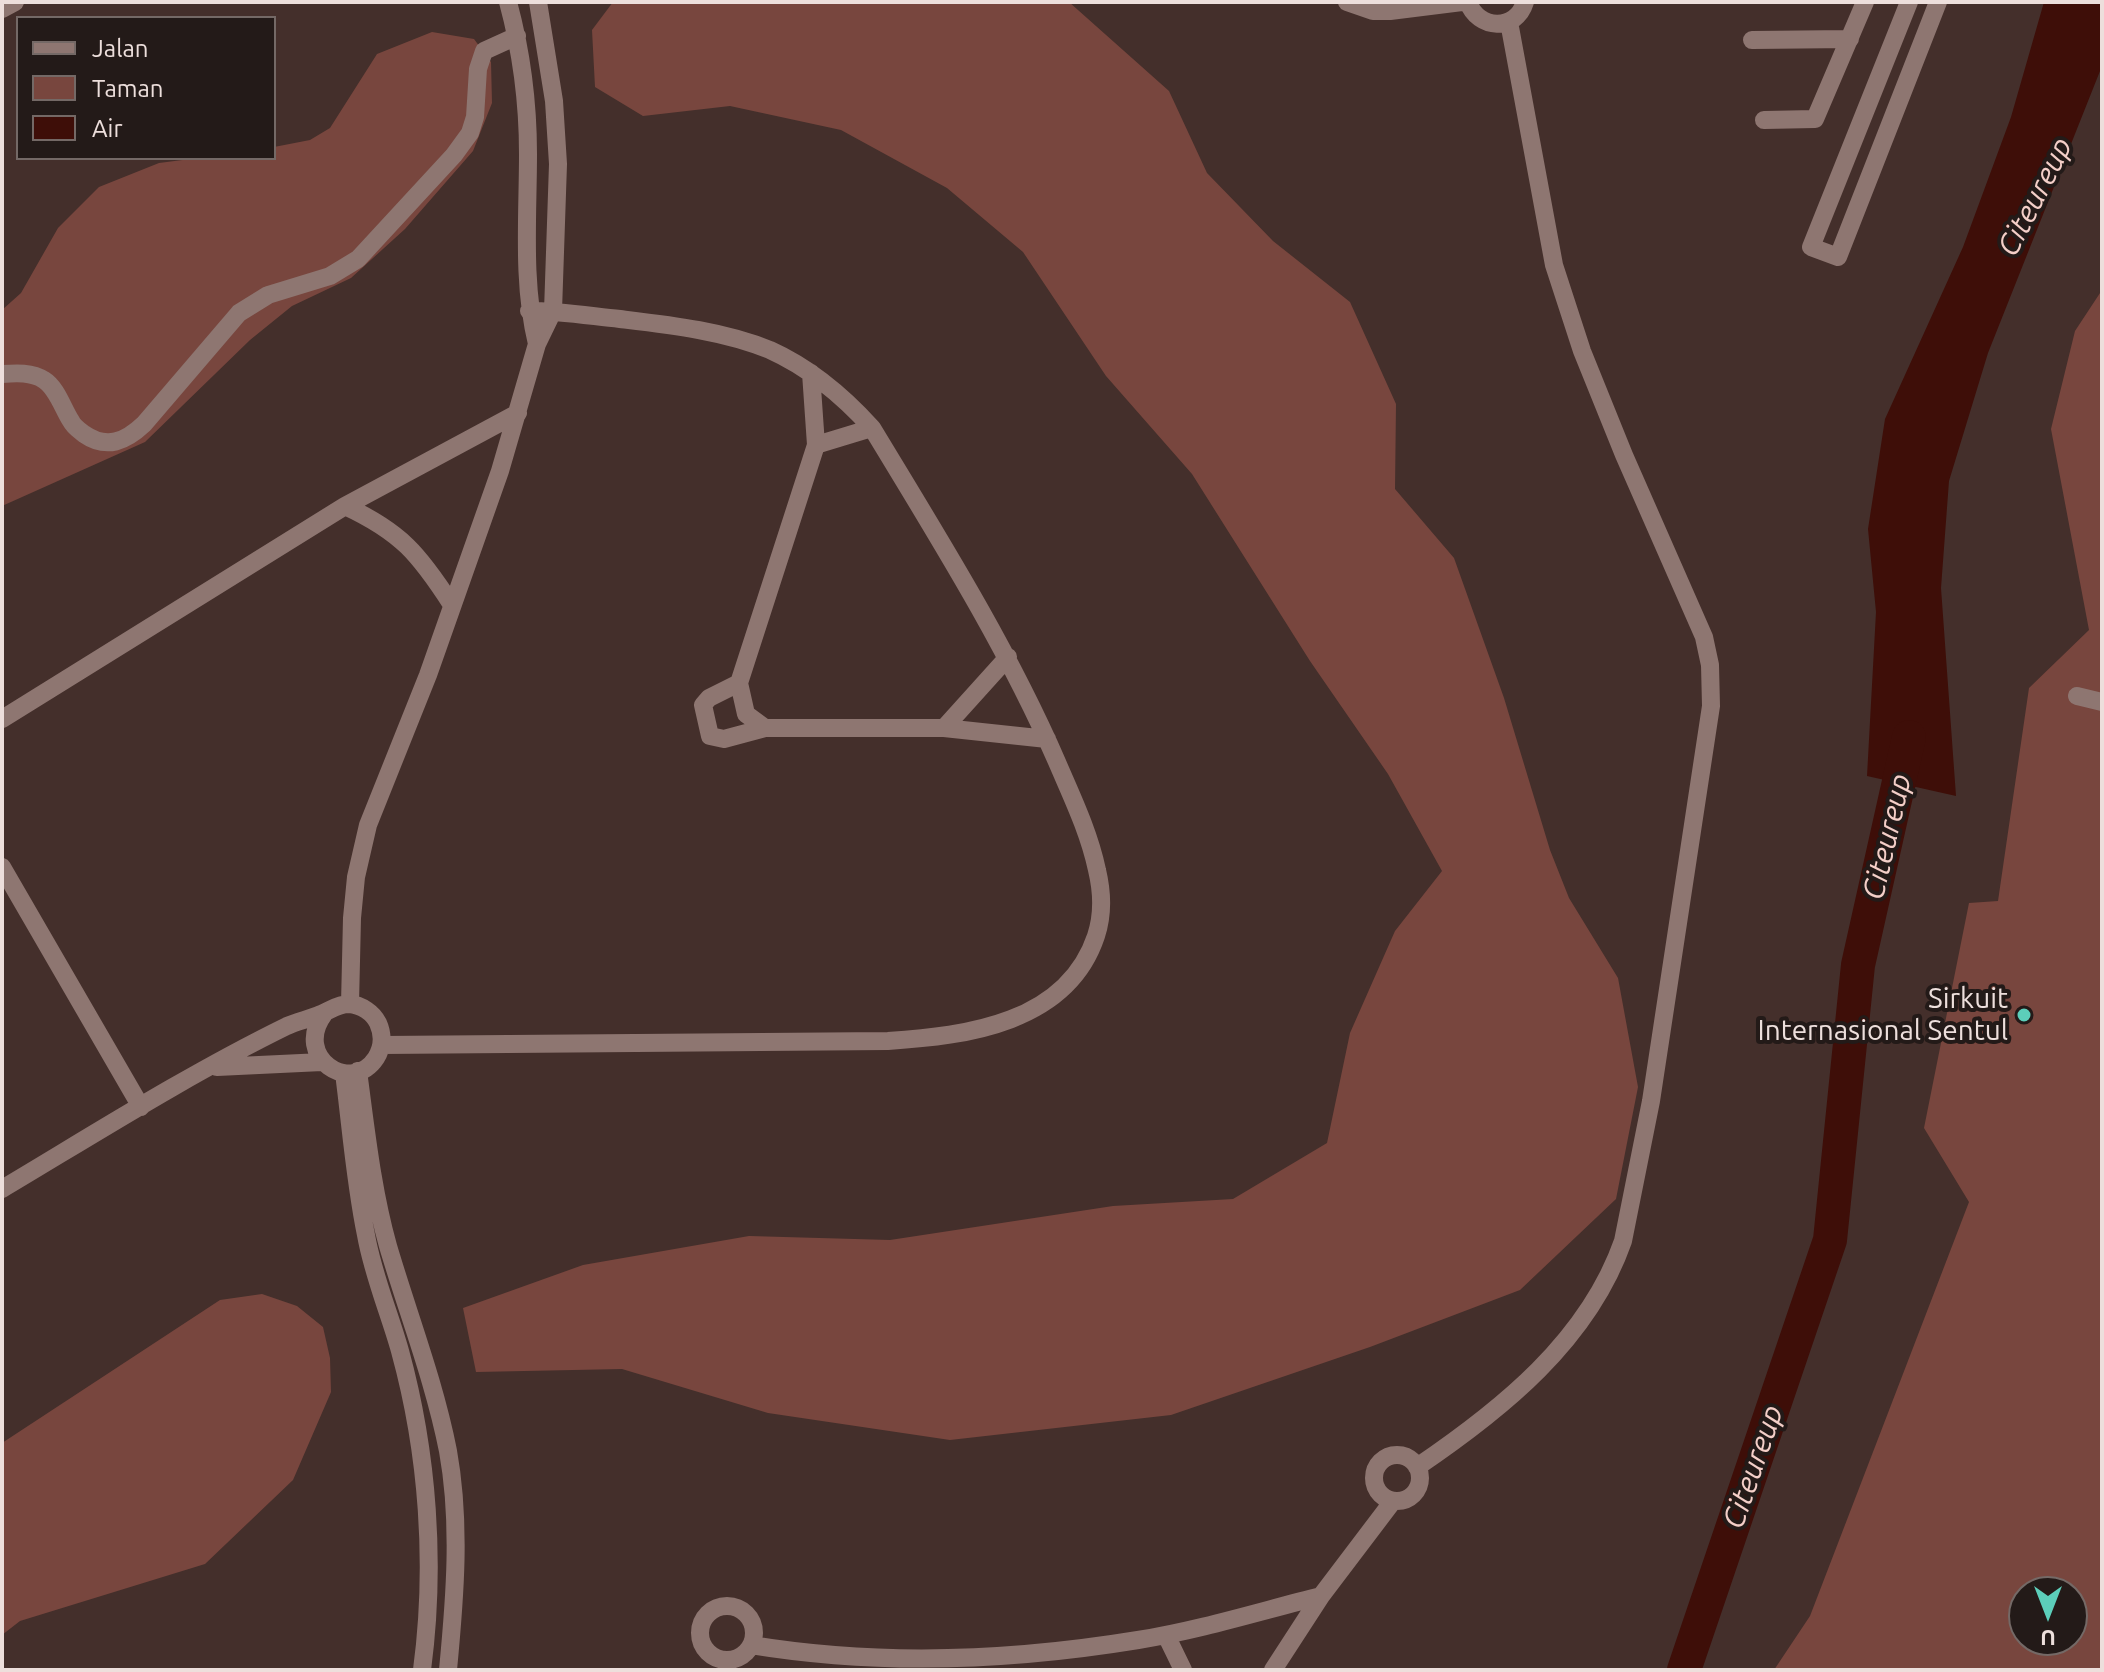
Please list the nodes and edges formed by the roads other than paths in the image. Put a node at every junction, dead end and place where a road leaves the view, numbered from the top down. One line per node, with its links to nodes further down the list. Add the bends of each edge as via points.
1 (15, 2): 10 (street)
2 (508, 2): 12 (street)
3 (538, 2): 17 (street, via 558,164)
4 (1347, 2): 5 (street, via 1373,11)
5 (1465, 2): 11 (street, via 1488,24)
6 (1525, 2): 11 (street)
7 (1865, 2): 13 (street)
8 (1909, 2): 9 (street, via 1811,247 1838,257)
9 (1938, 2)
10 (2, 9)
11 (1509, 22): 43 (street, via 1554,265 1582,351 1704,637 1711,706 1651,1101 1616,1262 1591,1307 1526,1384)
12 (517, 36): 16 (street, via 528,149); 20 (street, via 484,51 470,133 358,259 330,276 268,295 239,313 130,437 118,442 92,439 73,426 46,380)
13 (1850, 39): 14 (street); 15 (street, via 1815,119)
14 (1752, 40)
15 (1764, 120)
16 (529, 311): 17 (street); 18 (street)
17 (553, 311): 18 (street); 19 (street, via 678,326 770,350)
18 (537, 344): 21 (street)
19 (811, 373): 22 (street); 23 (street)
20 (2, 374)
21 (518, 413): 24 (street); 25 (street)
22 (872, 428): 23 (street); 26 (street)
23 (816, 445): 27 (street)
24 (345, 506): 25 (street, via 410,547); 30 (street)
25 (452, 605): 35 (street, via 368,825 356,877)
26 (1008, 657): 32 (street); 33 (street)
27 (739, 683): 31 (street, via 746,714); 31 (street, via 703,705 710,736 724,739)
28 (2077, 696): 29 (street)
29 (2102, 702)
30 (2, 719)
31 (765, 728): 32 (street)
32 (944, 728): 33 (street)
33 (1047, 739): 37 (street, via 1085,827 1097,868 1101,913 1082,966 1066,986 1014,1019 979,1031 888,1041)
34 (3, 873): 41 (street)
35 (350, 1004): 36 (street); 37 (street, via 375,1017)
36 (324, 1014): 38 (street, via 313,1037); 39 (street, via 290,1025)
37 (382, 1045): 40 (street, via 369,1066)
38 (322, 1062): 39 (street); 40 (street)
39 (211, 1067): 41 (street)
40 (351, 1072): 49 (street, via 365,1234 400,1351 425,1473); 50 (street, via 383,1223 426,1358 448,1453 456,1560)
41 (141, 1107): 42 (street)
42 (2, 1189)
43 (1417, 1467): 44 (street, via 1418,1487 1412,1495); 44 (street, via 1396,1455 1376,1469 1378,1493)
44 (1393, 1501): 45 (street)
45 (1321, 1596): 46 (street); 52 (street)
46 (1166, 1635): 47 (street, via 994,1657 926,1659); 51 (street)
47 (751, 1645): 48 (street); 48 (street, via 753,1625 741,1610 713,1609 701,1625 702,1644)
48 (725, 1665)
49 (422, 1670)
50 (448, 1670)
51 (1183, 1670)
52 (1273, 1670)

